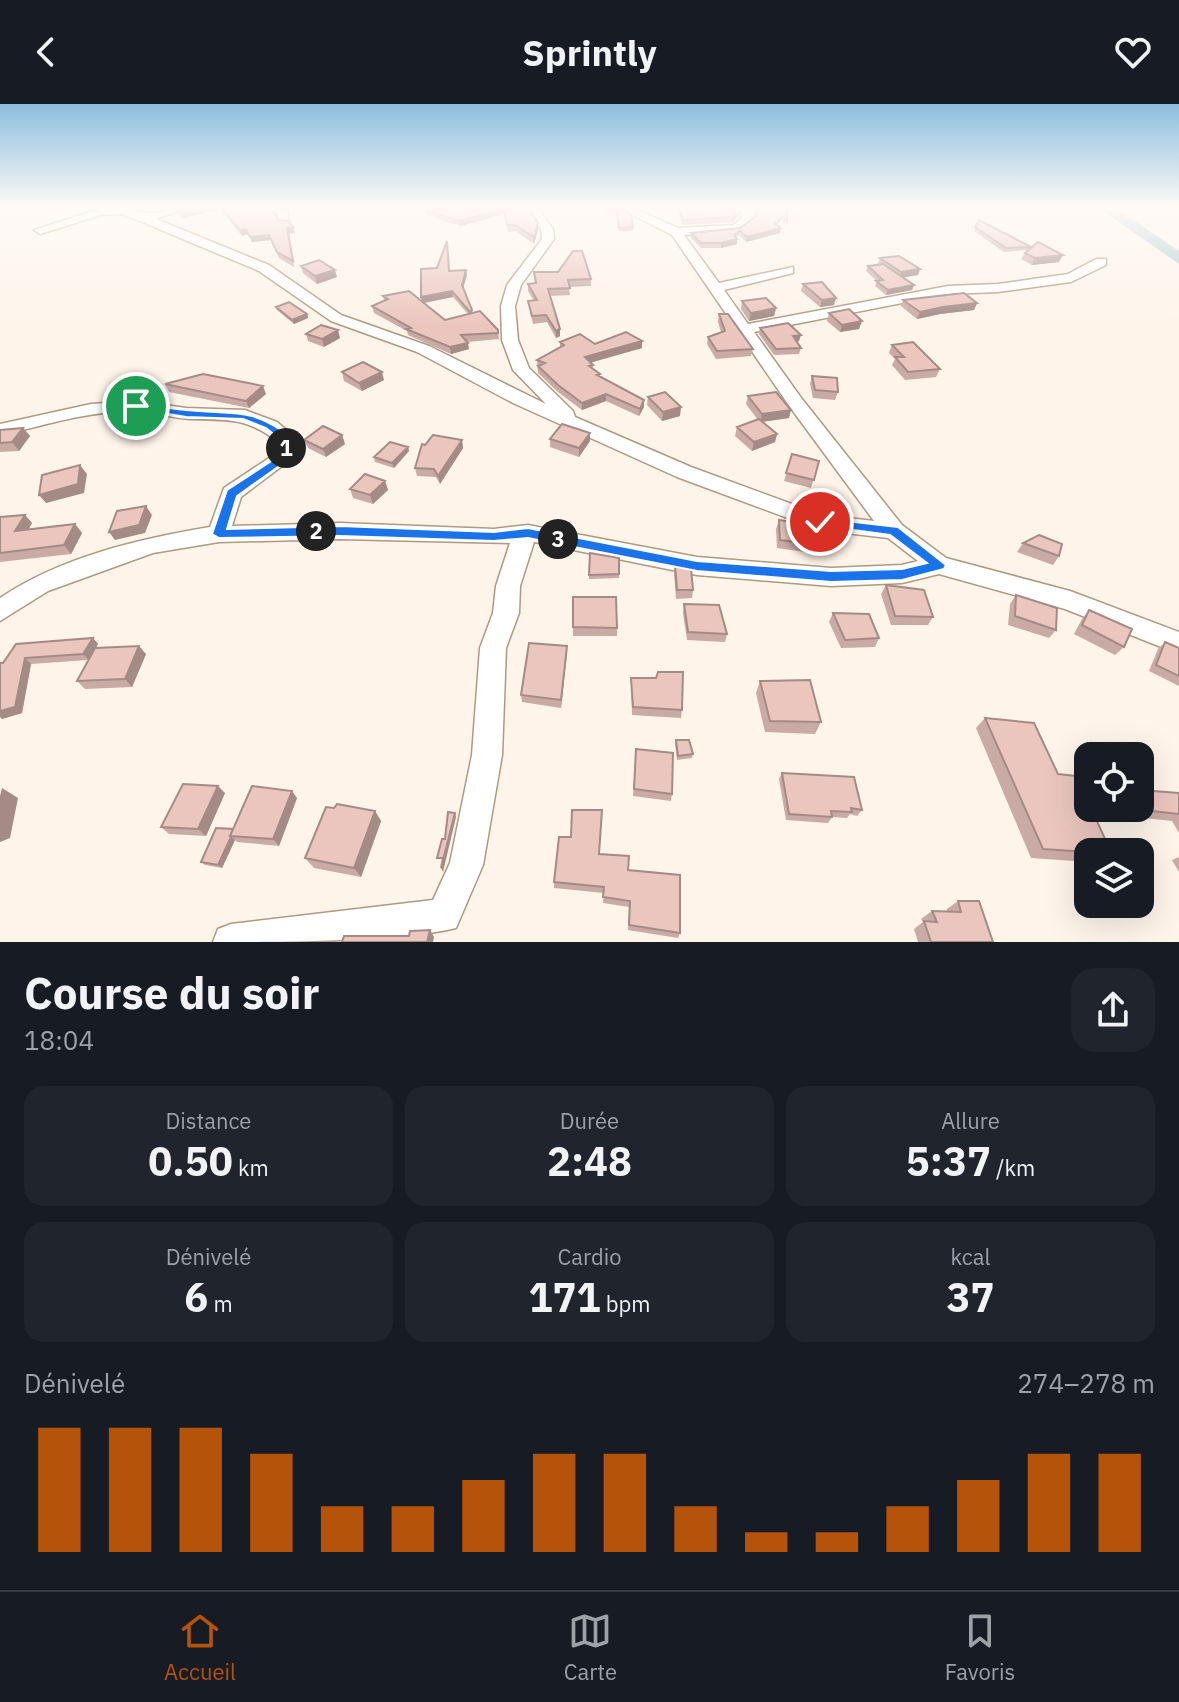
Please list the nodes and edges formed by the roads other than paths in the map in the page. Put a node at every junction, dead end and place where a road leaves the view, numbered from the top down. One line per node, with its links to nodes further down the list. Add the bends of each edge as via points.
1 (213, 247): 8 (street, via 264,268 336,318 423,349)
2 (542, 247): 8 (street, via 514,285 508,306 510,340 521,370)
3 (687, 247): 6 (street)
4 (1101, 262): 7 (street, via 1071,278 948,290)
5 (788, 270): 6 (street)
6 (716, 288): 7 (street)
7 (746, 329): 10 (street)
8 (579, 427): 10 (street, via 820,522)
9 (0, 430): 12 (street, via 117,405 245,415 270,426 288,440 284,457 231,493)
10 (894, 531): 13 (street)
11 (528, 533): 12 (street); 13 (street, via 697,566 831,577 902,574); 16 (street, via 493,648 487,755 466,865 444,916)
12 (219, 534): 14 (street, via 151,545 39,584)
13 (939, 565): 15 (street, via 1070,601)
14 (0, 611)
15 (1179, 643)
16 (231, 942)

